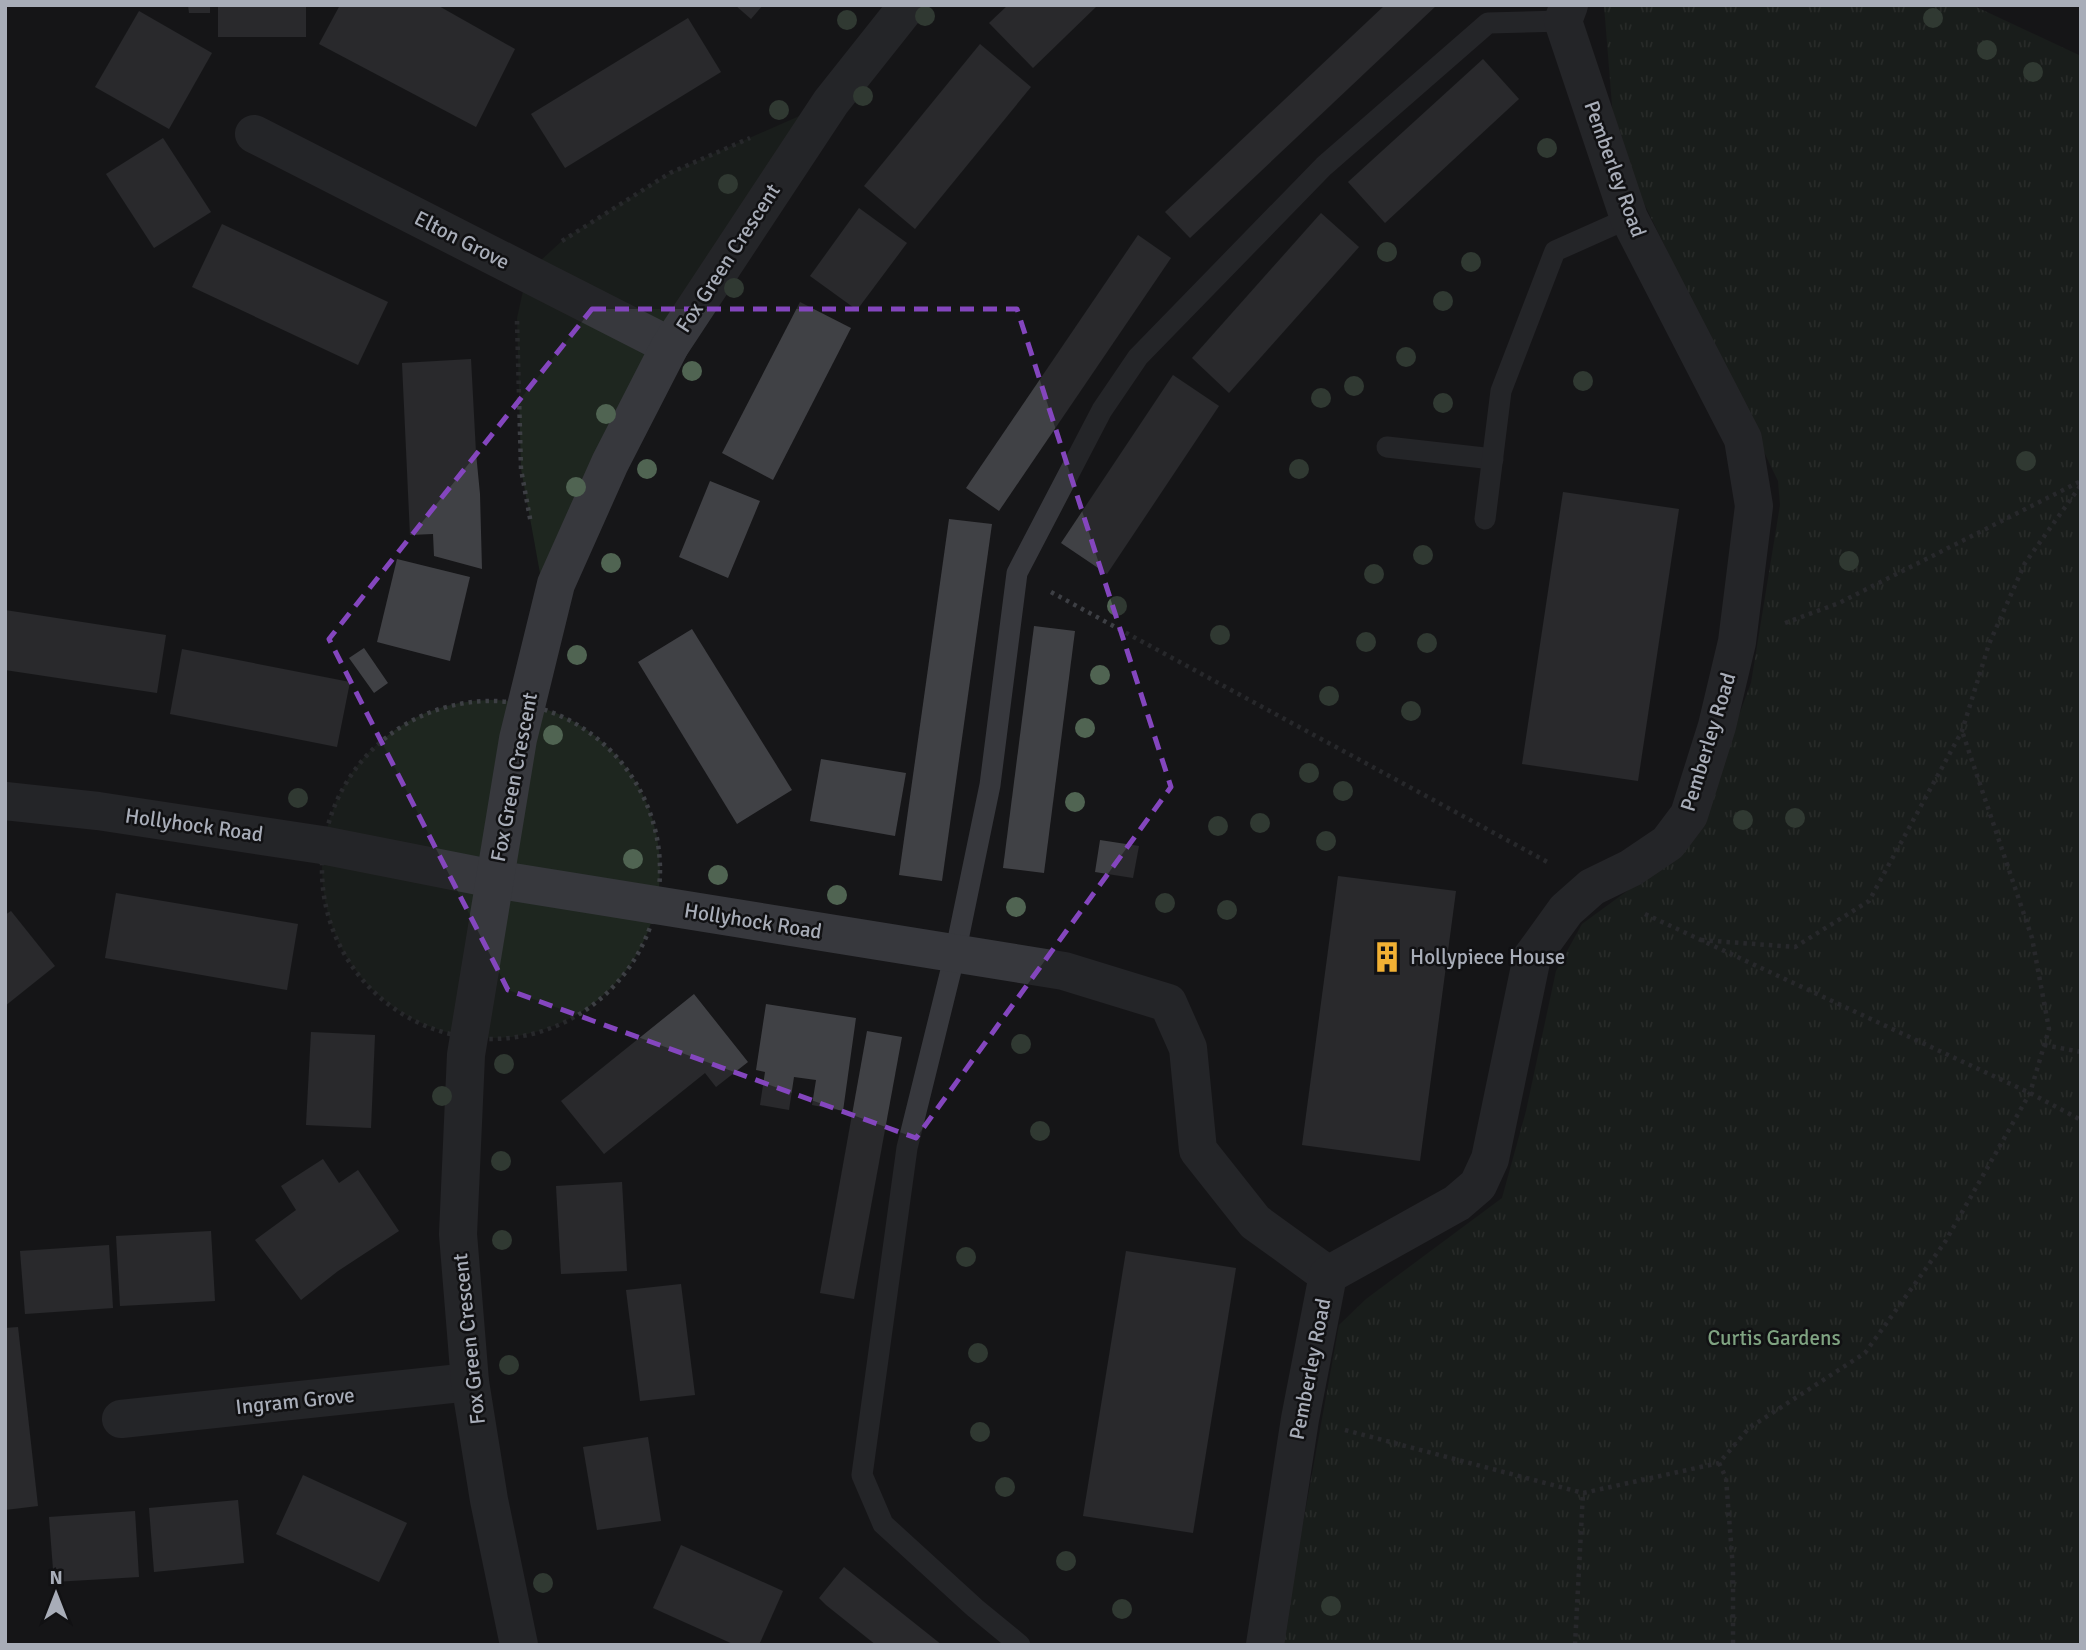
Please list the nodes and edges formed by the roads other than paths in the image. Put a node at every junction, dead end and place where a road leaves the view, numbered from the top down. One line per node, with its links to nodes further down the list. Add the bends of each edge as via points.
1 (908, 5): 5 (street, Fox Green Crescent, via 831,102)
2 (1566, 13): 4 (street, Pemberley Road); 11 (lane, via 1488,23 1324,166 1138,357 1102,410 1017,573 990,785)
3 (254, 134): 5 (street, Elton Grove)
4 (1629, 218): 7 (lane, via 1555,251 1501,391); 12 (street, Pemberley Road, via 1743,439 1754,506 1737,642 1717,726 1689,815 1668,843 1632,868 1592,887 1566,910 1532,957 1490,1159 1478,1185 1457,1203)
5 (670, 346): 10 (street, Fox Green Crescent, via 610,463 556,584 518,739)
6 (1387, 447): 7 (lane)
7 (1493, 459): 8 (lane)
8 (1485, 519)
9 (5, 801): 10 (street, Hollyhock Road, via 310,843)
10 (494, 879): 11 (street, Hollyhock Road); 13 (street, Fox Green Crescent, via 466,1055 458,1234)
11 (955, 954): 12 (street, Hollyhock Road, via 1064,971 1168,1003 1188,1048 1198,1150 1255,1222); 16 (lane, via 907,1147 862,1475 883,1524)
12 (1328, 1275): 17 (street, Pemberley Road)
13 (470, 1382): 14 (street, Ingram Grove); 15 (street, Fox Green Crescent)
14 (121, 1419)
15 (519, 1645)
16 (1020, 1645)
17 (1265, 1645)

